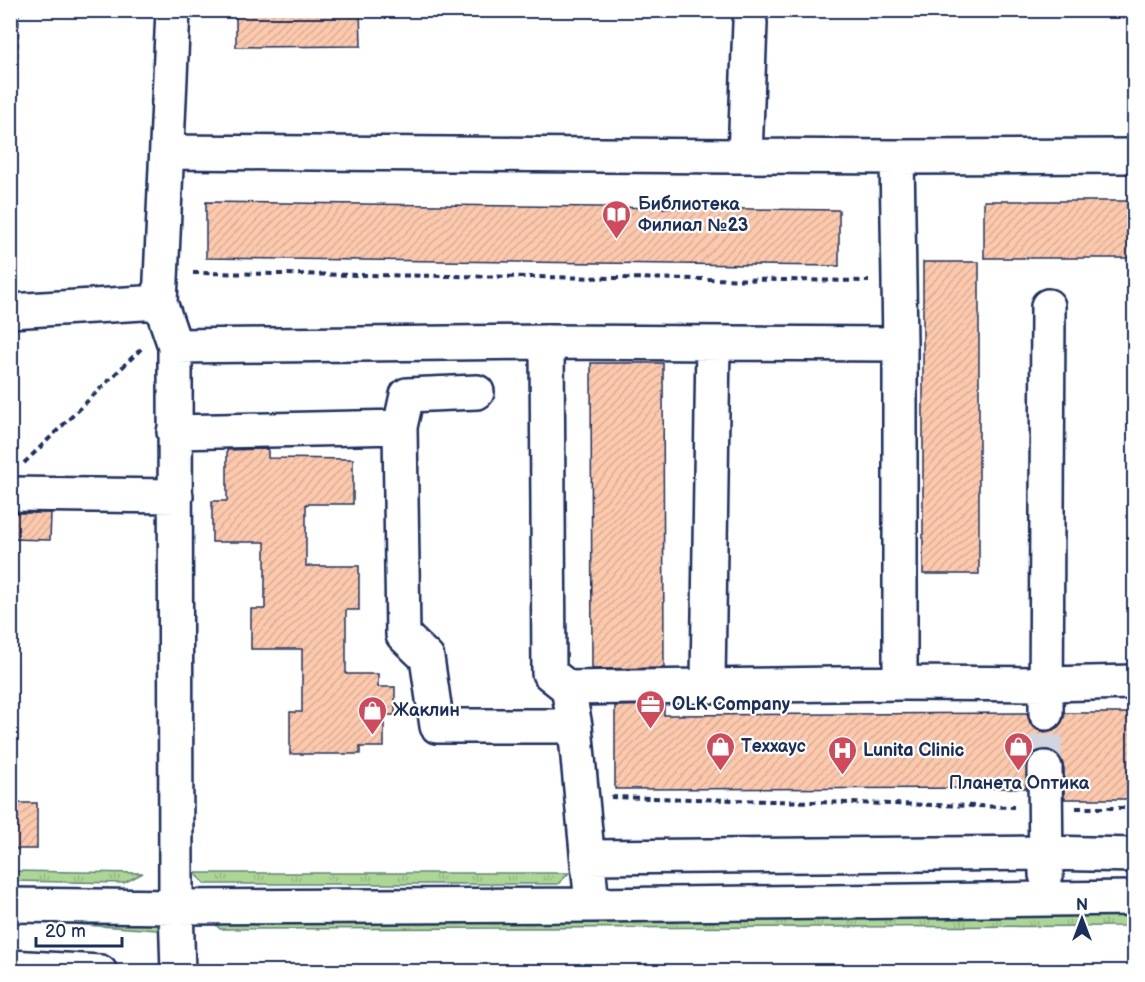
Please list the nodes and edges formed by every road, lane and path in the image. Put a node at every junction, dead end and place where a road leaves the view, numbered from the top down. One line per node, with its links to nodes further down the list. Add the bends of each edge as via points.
1 (18, 10): 8 (path)
2 (173, 10): 4 (main road)
3 (750, 23): 5 (main road)
4 (167, 152): 5 (main road); 12 (main road)
5 (745, 156): 7 (main road)
6 (1134, 156): 7 (main road)
7 (897, 157): 15 (main road)
8 (10, 226)
9 (876, 282): 12 (path)
10 (1048, 306): 25 (main road)
11 (10, 311): 12 (main road)
12 (166, 311): 13 (main road); 18 (main road); 19 (path)
13 (547, 342): 14 (main road); 24 (main road, via 549,673)
14 (713, 343): 15 (main road); 21 (main road)
15 (900, 344): 23 (main road)
16 (477, 392): 17 (main road, via 407,395)
17 (400, 427): 18 (main road); 26 (main road, via 403,635 427,658 437,726)
18 (174, 432): 20 (main road)
19 (15, 481): 20 (main road)
20 (176, 496): 38 (main road)
21 (708, 682)
22 (1134, 682): 25 (main road)
23 (900, 683): 24 (main road); 25 (main road)
24 (568, 688): 26 (main road)
25 (1046, 699)
26 (575, 726): 28 (main road)
27 (1046, 768): 29 (main road)
28 (583, 796): 29 (path); 33 (main road)
29 (1045, 808): 30 (path); 31 (main road)
30 (1134, 808)
31 (1046, 853): 32 (main road); 33 (main road); 34 (main road)
32 (1134, 855)
33 (588, 857): 37 (main road)
34 (1045, 898): 35 (main road); 37 (main road)
35 (1134, 898)
36 (10, 905): 38 (main road)
37 (592, 905): 38 (main road)
38 (176, 907): 41 (main road)
39 (10, 967): 40 (main road)
40 (100, 972)
41 (178, 972)

